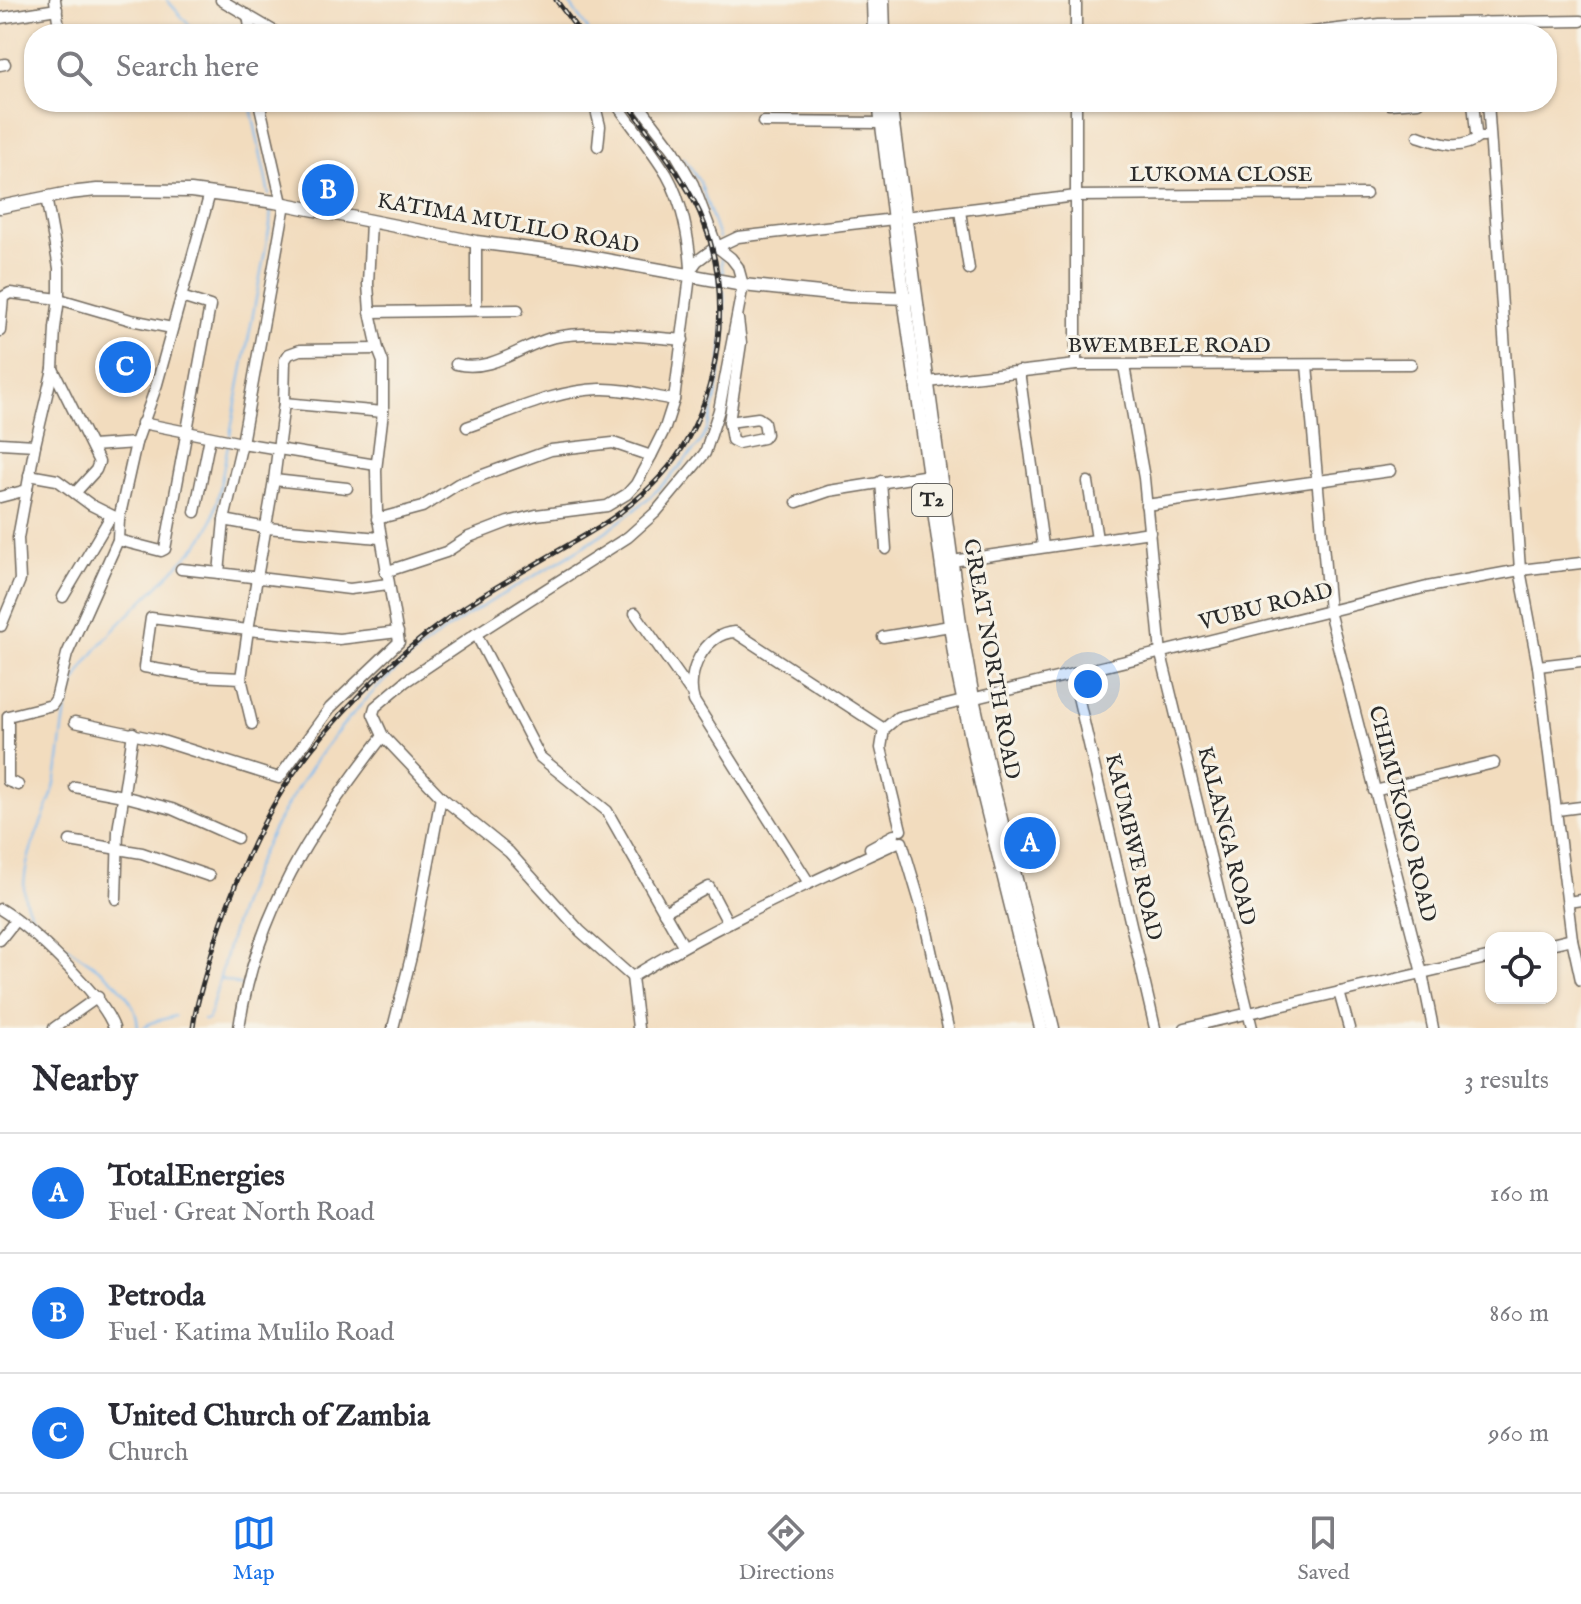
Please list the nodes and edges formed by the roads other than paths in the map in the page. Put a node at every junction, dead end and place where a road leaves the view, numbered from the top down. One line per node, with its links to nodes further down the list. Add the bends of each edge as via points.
1 (221, 0): 6 (street)
2 (873, 0): 12 (main road)
3 (883, 0): 13 (main road)
4 (1076, 0): 14 (street)
5 (56, 5): 7 (street)
6 (248, 15): 10 (street); 11 (street)
7 (0, 18)
8 (1581, 21): 9 (street)
9 (1485, 22): 15 (street)
10 (249, 24)
11 (261, 24)
12 (874, 24)
13 (884, 24)
14 (1076, 24)
15 (1380, 24)
16 (261, 112): 34 (street)
17 (596, 112): 29 (street)
18 (622, 112): 42 (street, via 672,186 690,253)
19 (645, 112): 40 (street, via 693,184)
20 (880, 112): 26 (main road, GREAT NORTH ROAD / T2)
21 (891, 112): 37 (main road, GREAT NORTH ROAD / T2)
22 (1076, 112): 32 (street)
23 (1474, 112): 28 (street, via 1476,133)
24 (1487, 112): 28 (street)
25 (763, 122): 26 (street)
26 (882, 123): 37 (main road, GREAT NORTH ROAD / T2)
27 (1418, 136): 28 (street, via 1444,145)
28 (1484, 137): 106 (street)
29 (598, 146)
30 (210, 193): 33 (main road, KATIMA MULILO ROAD, via 131,189); 34 (main road, KATIMA MULILO ROAD); 44 (street)
31 (1366, 194): 32 (street, LUKOMA CLOSE)
32 (1076, 196): 36 (street, LUKOMA CLOSE); 57 (street)
33 (46, 197): 35 (main road, KATIMA MULILO ROAD); 46 (street)
34 (277, 202): 38 (main road, KATIMA MULILO ROAD); 71 (street)
35 (0, 207)
36 (960, 211): 37 (street, LUKOMA CLOSE); 41 (street)
37 (900, 218): 40 (street, LUKOMA CLOSE, via 753,234); 45 (main road, GREAT NORTH ROAD / T2)
38 (371, 222): 39 (main road, KATIMA MULILO ROAD); 49 (street)
39 (476, 242): 42 (main road, KATIMA MULILO ROAD); 47 (street)
40 (717, 247): 42 (street, via 697,261); 43 (street, via 738,267)
41 (969, 269)
42 (690, 274): 43 (main road, KATIMA MULILO ROAD); 53 (street)
43 (743, 285): 45 (main road, KATIMA MULILO ROAD); 50 (street)
44 (181, 297): 51 (street); 69 (street, via 210,306)
45 (909, 298): 62 (main road, GREAT NORTH ROAD / T2); 81 (main road, GREAT NORTH ROAD / T2)
46 (59, 299): 51 (street); 52 (street, via 6,294); 60 (street)
47 (476, 310): 48 (street); 49 (street)
48 (518, 310)
49 (370, 312): 54 (street)
50 (736, 313): 66 (street, via 741,343); 118 (street, via 719,410 705,453 628,537)
51 (172, 328): 67 (street)
52 (0, 331)
53 (683, 340): 55 (street, via 552,338 488,364); 63 (street)
54 (378, 349): 64 (street, via 289,354); 65 (street)
55 (456, 364)
56 (1411, 364): 58 (street, BWEMBELE ROAD)
57 (1076, 365): 59 (street, BWEMBELE ROAD); 61 (street, BWEMBELE ROAD)
58 (1307, 365): 59 (street, BWEMBELE ROAD); 84 (street, CHIMUKOKO ROAD)
59 (1124, 366): 91 (street, KALANGA ROAD)
60 (53, 369): 74 (street); 75 (street)
61 (1019, 371): 62 (street, BWEMBELE ROAD); 101 (street)
62 (928, 382): 103 (main road, GREAT NORTH ROAD / T2)
63 (674, 400): 68 (street, via 591,389 528,404); 77 (street)
64 (284, 403): 65 (street); 76 (street)
65 (383, 412): 78 (street)
66 (729, 422)
67 (142, 423): 69 (street); 73 (street)
68 (467, 427)
69 (187, 431): 70 (street); 100 (street, via 165,549)
70 (210, 437): 71 (street); 92 (street)
71 (235, 441): 76 (street); 95 (street)
72 (0, 443): 74 (street)
73 (136, 443): 75 (street); 93 (street)
74 (35, 445): 80 (street)
75 (92, 446): 88 (street, via 99,466)
76 (277, 450): 78 (street); 82 (street)
77 (651, 456): 94 (street, via 613,443 551,450 458,484 422,507); 107 (street, via 636,484 607,506 508,522 446,552)
78 (376, 465): 94 (street)
79 (1390, 471): 84 (street)
80 (29, 475): 87 (street); 88 (street, via 57,480)
81 (929, 475): 83 (street); 115 (main road, GREAT NORTH ROAD / T2)
82 (274, 480): 86 (street); 96 (street)
83 (881, 481): 90 (street); 102 (street)
84 (1316, 481): 91 (street); 112 (street, CHIMUKOKO ROAD)
85 (1088, 482): 99 (street)
86 (347, 488)
87 (27, 490): 89 (street); 114 (street, via 18,538 20,580)
88 (75, 493): 93 (street)
89 (0, 497)
90 (797, 502)
91 (1146, 505): 97 (street, KALANGA ROAD)
92 (195, 512)
93 (115, 517): 100 (street); 111 (street)
94 (377, 519): 98 (street)
95 (224, 520): 96 (street); 108 (street)
96 (267, 528): 98 (street); 109 (street)
97 (1150, 532): 99 (street); 120 (street, KALANGA ROAD)
98 (379, 538): 107 (street)
99 (1097, 539): 101 (street)
100 (118, 540): 133 (street, via 67,654 55,703 8,716 8,781)
101 (1043, 546): 103 (street)
102 (886, 549)
103 (952, 561): 126 (main road, GREAT NORTH ROAD / T2)
104 (1581, 563): 106 (street, VUBU ROAD)
105 (181, 569): 108 (street)
106 (1520, 570): 112 (street, VUBU ROAD); 122 (street)
107 (385, 572): 110 (street)
108 (219, 573): 109 (street)
109 (258, 577): 110 (street, via 350,589); 116 (street)
110 (388, 584): 117 (street)
111 (63, 597)
112 (1329, 611): 120 (street, VUBU ROAD); 135 (street, CHIMUKOKO ROAD)
113 (635, 613): 125 (street)
114 (1, 626)
115 (950, 626): 119 (street); 126 (main road, GREAT NORTH ROAD / T2)
116 (248, 630): 117 (street, via 339,639); 124 (street); 124 (street, via 153,617 149,621 146,668)
117 (398, 632): 130 (street, via 397,645 330,708 279,778)
118 (476, 634): 131 (street, via 375,707); 150 (street, via 540,757 607,811)
119 (883, 637)
120 (1161, 654): 123 (street, VUBU ROAD); 163 (street, KALANGA ROAD)
121 (1581, 661): 122 (street)
122 (1538, 666): 139 (street)
123 (1073, 675): 126 (street, VUBU ROAD); 172 (street, KAUMBWE ROAD)
124 (241, 678): 128 (street)
125 (691, 693): 129 (street, via 690,680 710,640 735,632); 145 (street)
126 (968, 700): 129 (street, VUBU ROAD, via 898,717); 170 (main road, GREAT NORTH ROAD / T2); 171 (main road, GREAT NORTH ROAD / T2)
127 (75, 722): 130 (street)
128 (252, 724)
129 (884, 729): 140 (street, via 881,748)
130 (133, 733): 136 (street)
131 (383, 736): 137 (street); 166 (street, via 309,838 285,881 267,925)
132 (1494, 763): 135 (street)
133 (18, 785)
134 (75, 787): 136 (street)
135 (1374, 791): 158 (street, CHIMUKOKO ROAD)
136 (123, 796): 141 (street, via 172,809); 143 (street)
137 (441, 797): 160 (street, via 509,852 580,931); 167 (street)
138 (1581, 807): 139 (street)
139 (1557, 810): 148 (street)
140 (899, 837): 145 (street); 169 (street, via 922,909)
141 (237, 838)
142 (70, 841): 143 (street)
143 (117, 848): 144 (street); 146 (street)
144 (209, 876)
145 (809, 883): 152 (street)
146 (116, 899)
147 (1581, 900): 148 (street)
148 (1568, 902): 153 (street)
149 (0, 909): 151 (street)
150 (664, 912): 152 (street, via 706,886); 156 (street)
151 (15, 921): 154 (street); 162 (street)
152 (728, 923): 156 (street)
153 (1572, 939): 155 (street); 159 (street)
154 (0, 940)
155 (1557, 943)
156 (683, 945): 160 (street)
157 (1485, 958): 158 (street)
158 (1422, 973): 161 (street); 176 (street, CHIMUKOKO ROAD)
159 (1580, 973)
160 (632, 977): 168 (street)
161 (1339, 992): 163 (street); 175 (street)
162 (98, 997): 164 (street); 165 (street)
163 (1249, 1014): 173 (street); 174 (street, KALANGA ROAD)
164 (54, 1028)
165 (114, 1028)
166 (239, 1028)
167 (393, 1028)
168 (638, 1028)
169 (948, 1028)
170 (1041, 1028)
171 (1053, 1028)
172 (1155, 1028)
173 (1185, 1028)
174 (1252, 1028)
175 (1349, 1028)
176 (1433, 1028)

